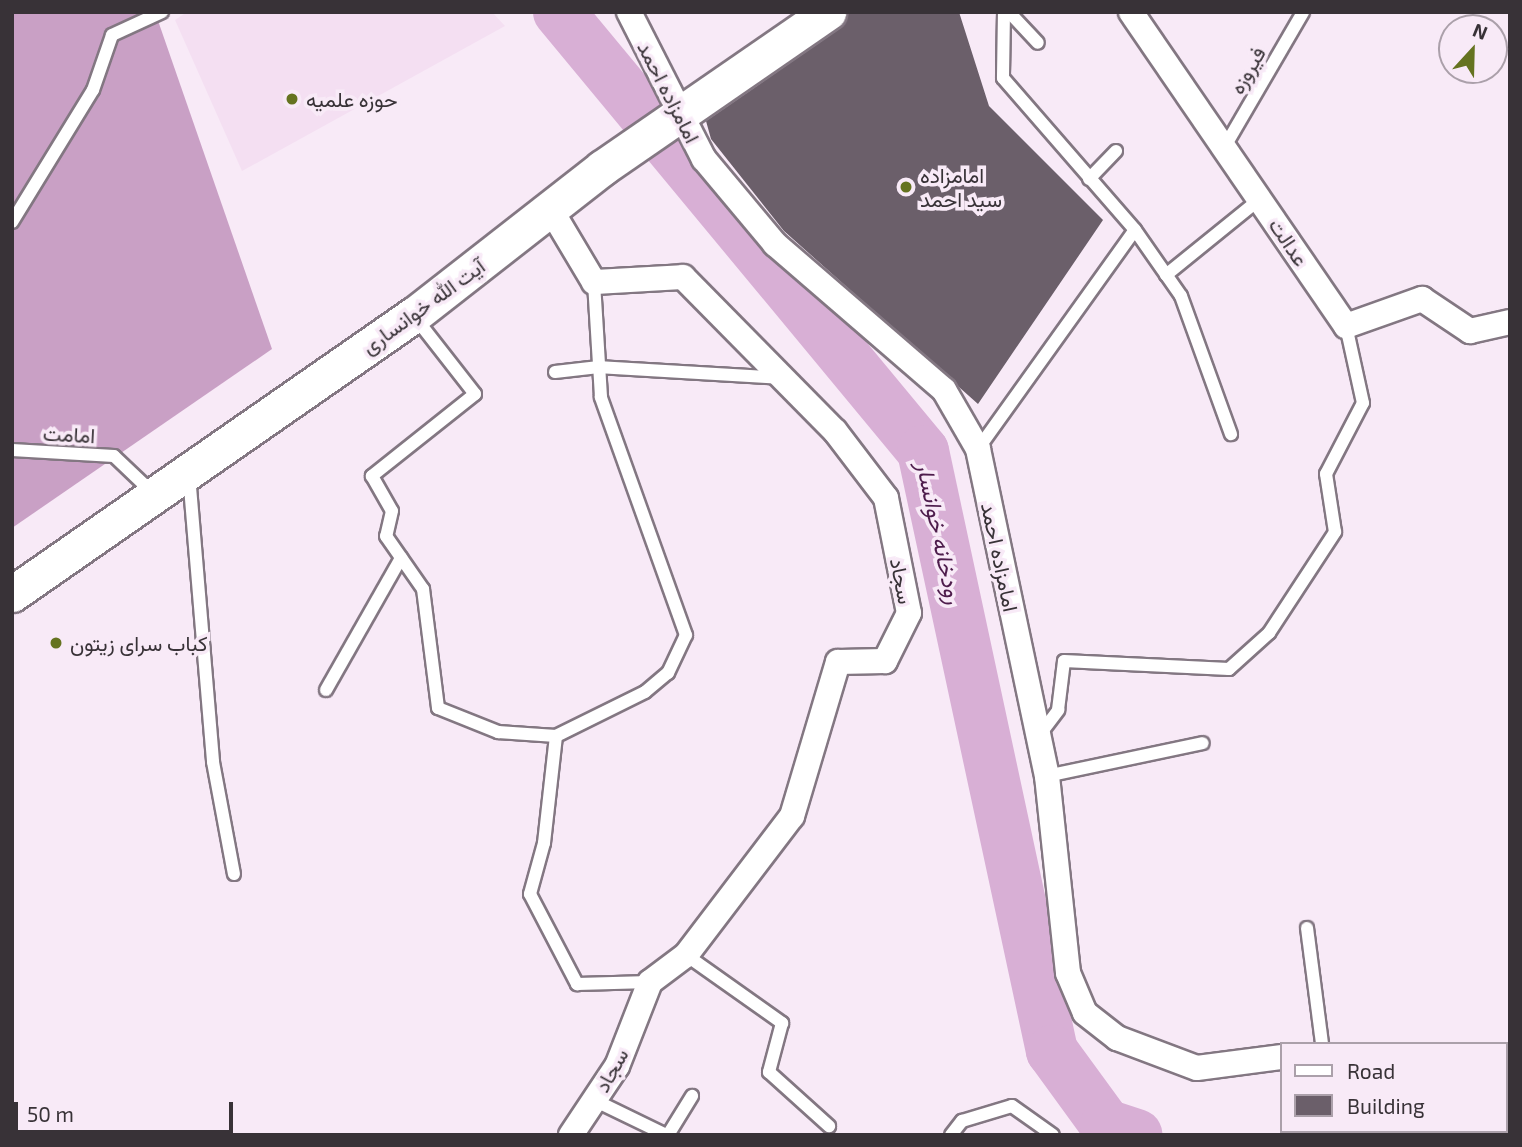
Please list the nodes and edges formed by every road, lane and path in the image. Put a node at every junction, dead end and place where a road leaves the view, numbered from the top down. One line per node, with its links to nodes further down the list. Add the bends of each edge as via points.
1 (162, 12): 14 (lane, via 112,35 93,90)
2 (629, 12): 8 (street, امامزاده احمد)
3 (828, 12): 8 (main road, آیت الله خوانساری)
4 (1006, 12): 7 (lane); 11 (lane, via 1003,78)
5 (1131, 12): 9 (street, عدالت)
6 (1303, 12): 9 (lane, فیروزه)
7 (1038, 43)
8 (677, 116): 13 (main road, آیت الله خوانساری); 25 (street, امامزاده احمد, via 775,244 944,390)
9 (1224, 148): 12 (street, عدالت)
10 (1116, 151): 11 (lane)
11 (1089, 179): 15 (lane)
12 (1260, 199): 16 (lane); 20 (street, عدالت)
13 (551, 210): 17 (street); 18 (main road, آیت الله خوانساری)
14 (12, 222)
15 (1135, 229): 16 (lane); 25 (lane)
16 (1166, 275): 24 (lane, via 1181,296)
17 (594, 282): 21 (lane, via 602,329); 23 (street, سجاد, via 683,277)
18 (414, 315): 27 (main road, آیت الله خوانساری); 29 (lane, via 475,394 372,476 392,511 386,536)
19 (1510, 322): 20 (street, via 1470,331 1422,299)
20 (1346, 326): 33 (lane, via 1363,403 1326,474 1335,532 1269,633 1228,670 1064,661 1058,710)
21 (599, 367): 22 (lane); 23 (lane); 32 (lane, via 601,397 686,635 668,674 645,692)
22 (555, 372)
23 (783, 379): 38 (street, سجاد, via 835,431 886,498 909,613 885,660 838,662 792,816)
24 (1231, 434)
25 (978, 449): 33 (street, امامزاده احمد)
26 (12, 450): 28 (lane, امامت, via 114,456)
27 (189, 469): 28 (main road, آیت الله خوانساری); 36 (lane, via 213,762)
28 (152, 492): 30 (main road, آیت الله خوانساری)
29 (401, 558): 31 (lane); 32 (lane, via 424,589 438,708 498,733)
30 (12, 594)
31 (326, 690)
32 (556, 736): 39 (lane, via 544,843 530,894 577,985)
33 (1038, 737): 35 (street, امامزاده احمد)
34 (1203, 743): 35 (lane)
35 (1047, 776): 41 (street, امامزاده احمد, via 1068,973 1085,1013 1117,1038 1197,1068)
36 (234, 874)
37 (1307, 928): 40 (lane)
38 (686, 955): 39 (street, سجاد); 44 (lane, via 782,1023 769,1072)
39 (650, 982): 43 (street, سجاد, via 617,1066)
40 (1322, 1042)
41 (1280, 1057)
42 (692, 1096): 46 (lane)
43 (594, 1100): 45 (street, سجاد); 46 (lane)
44 (829, 1126)
45 (571, 1135)
46 (667, 1135)
47 (951, 1135): 48 (lane, via 962,1121 1012,1106)
48 (1053, 1135)

